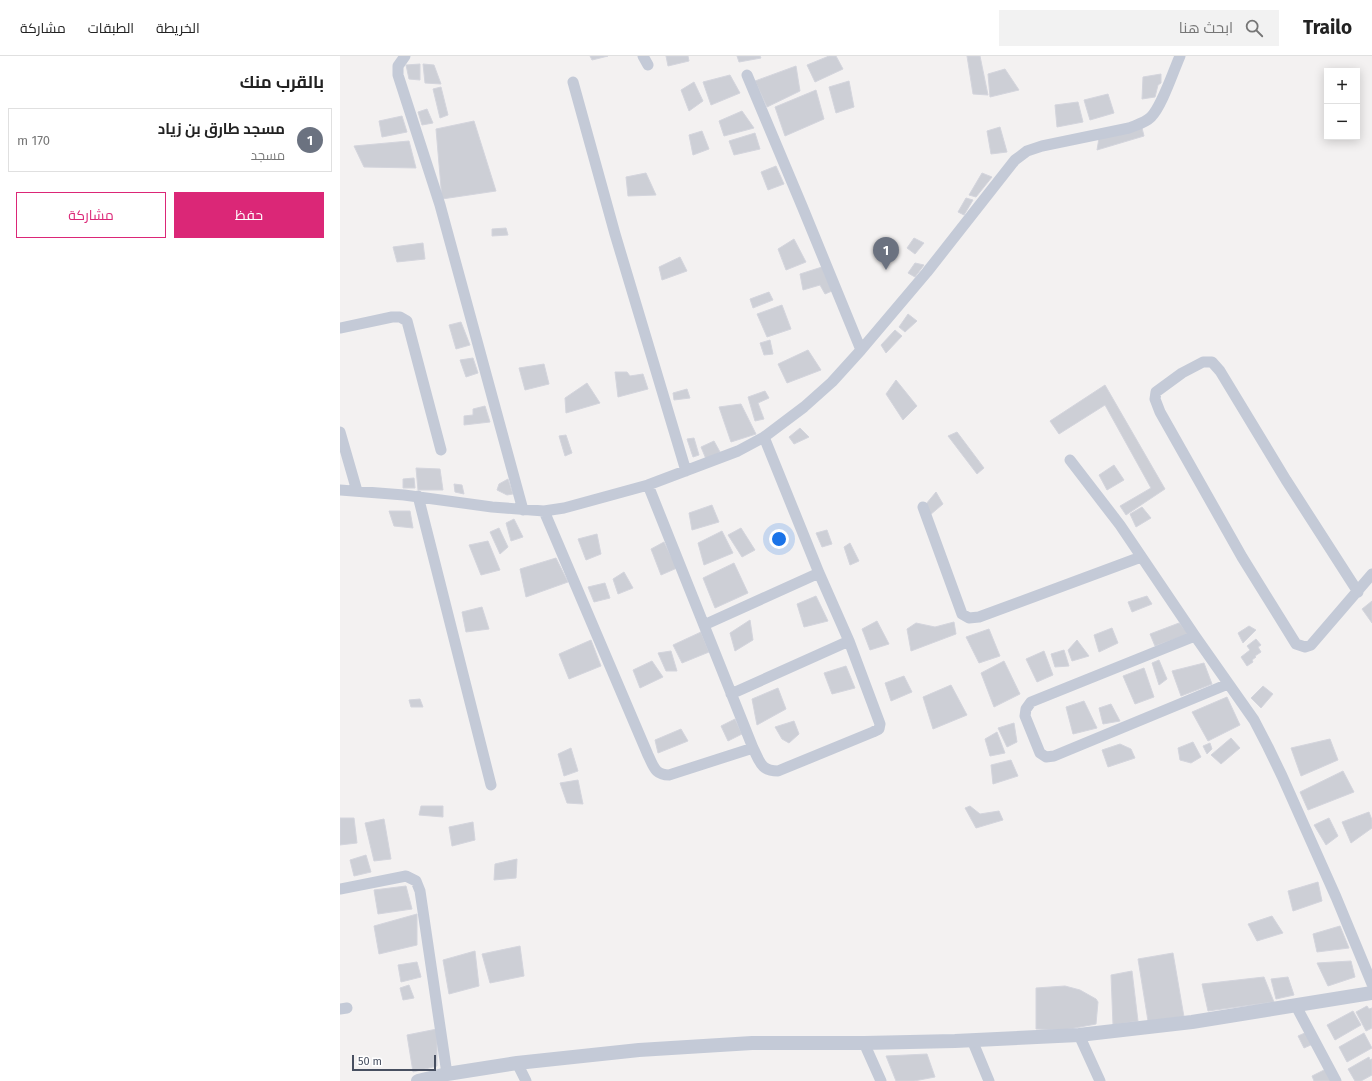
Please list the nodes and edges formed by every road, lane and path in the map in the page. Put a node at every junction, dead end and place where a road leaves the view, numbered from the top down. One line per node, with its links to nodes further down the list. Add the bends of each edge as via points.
1 (405, 56): 17 (street, via 398,66 398,75 440,205)
2 (1180, 56): 6 (street, via 1156,110 1141,124 1042,146 1015,160 927,272)
3 (747, 75): 6 (street)
4 (572, 82): 11 (street)
5 (340, 328): 9 (street, via 392,317 400,317 407,321)
6 (861, 350): 8 (street, via 832,382)
7 (340, 432): 14 (street)
8 (764, 437): 11 (street, via 738,451); 20 (street)
9 (441, 450)
10 (1070, 460): 19 (street)
11 (686, 471): 12 (street)
12 (648, 485): 18 (street); 23 (street)
13 (340, 490): 14 (street)
14 (357, 491): 15 (street)
15 (418, 496): 17 (street); 29 (street)
16 (924, 507): 19 (street, via 962,614 969,618 979,617)
17 (523, 510): 18 (street)
18 (544, 511): 28 (street, via 656,770 662,775 669,775)
19 (1141, 557): 24 (street)
20 (819, 574): 23 (street); 25 (street)
21 (1372, 574): 22 (street)
22 (1358, 592): 22 (street, via 1311,646 1296,644 1242,557 1160,412 1155,399 1156,392 1202,362 1212,362)
23 (704, 625): 27 (street)
24 (1195, 636): 26 (street); 26 (street, via 1030,702 1025,716 1040,753 1046,757 1054,756)
25 (849, 641): 27 (street); 28 (street, via 880,724 879,729 778,771 763,768)
26 (1228, 684): 31 (street, via 1254,720 1268,747)
27 (731, 694): 28 (street)
28 (753, 748)
29 (491, 785)
30 (340, 889): 38 (street, via 406,876 416,881 420,892)
31 (1372, 984)
32 (1372, 993): 33 (street)
33 (1296, 1006): 34 (street, via 1192,1022); 44 (street)
34 (1079, 1035): 35 (street); 43 (street)
35 (972, 1040): 36 (street); 42 (street)
36 (864, 1043): 37 (street, via 744,1043 639,1050); 41 (street)
37 (517, 1063): 38 (street); 40 (street)
38 (447, 1074): 39 (street)
39 (418, 1081)
40 (526, 1081)
41 (880, 1081)
42 (989, 1081)
43 (1100, 1081)
44 (1336, 1081)

